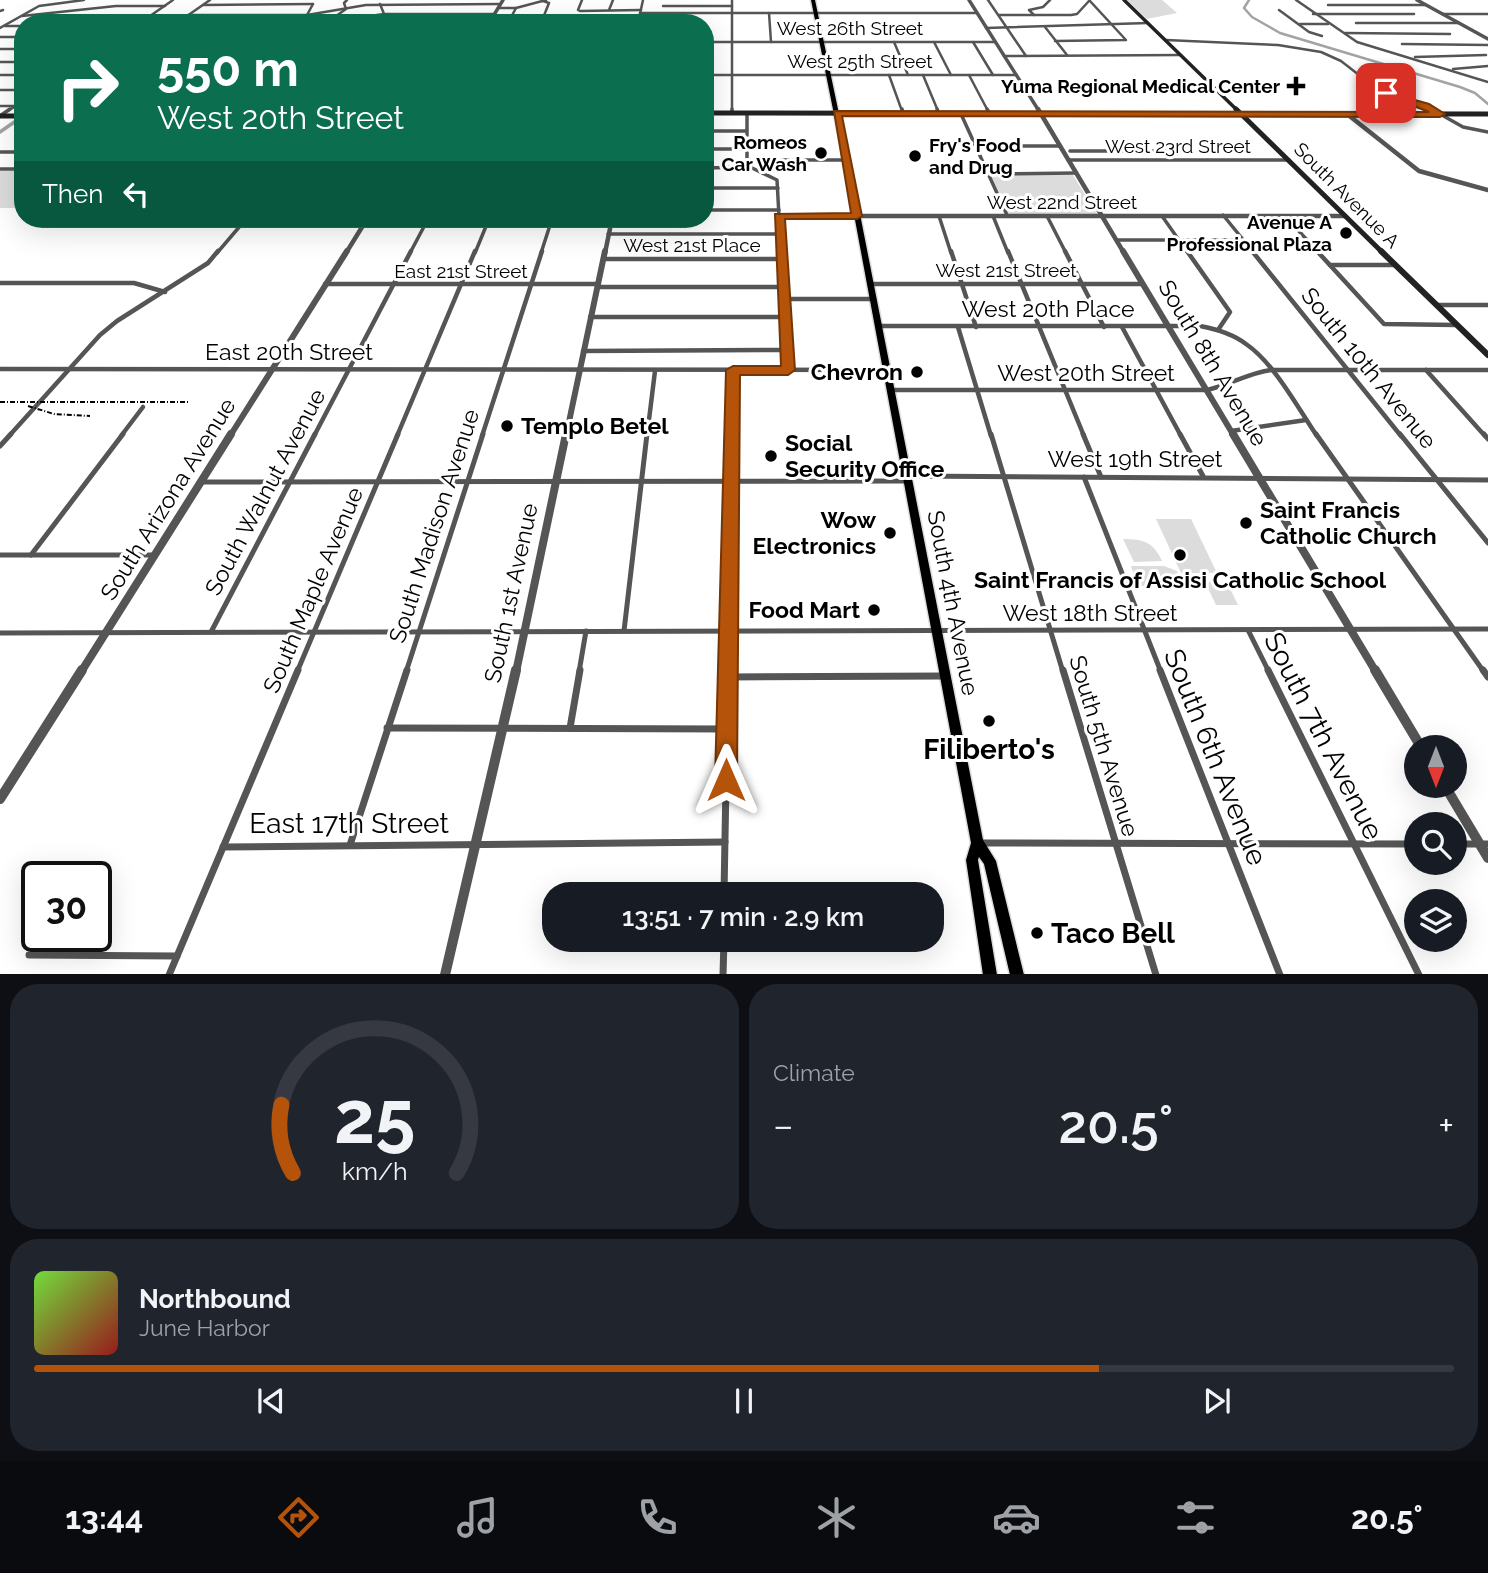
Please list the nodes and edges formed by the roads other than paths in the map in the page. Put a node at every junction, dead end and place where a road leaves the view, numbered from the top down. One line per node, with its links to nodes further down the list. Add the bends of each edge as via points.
1 (84, 0): 44 (street, via 39,6)
2 (173, 0): 22 (street)
3 (210, 0): 23 (street)
4 (347, 0): 31 (street)
5 (582, 0): 32 (street, via 580,11)
6 (612, 0): 32 (street)
7 (643, 0): 35 (street)
8 (732, 0): 28 (street)
9 (813, 0): 39 (main road, South 4th Avenue)
10 (969, 0): 40 (street, South 8th Avenue)
11 (988, 0): 60 (street)
12 (1038, 0): 18 (street)
13 (1089, 0): 59 (street, via 1077,14); 62 (street)
14 (1124, 0): 63 (main road, South Avenue A)
15 (1296, 0): 56 (street)
16 (1417, 0): 26 (street)
17 (544, 1): 29 (street); 55 (street, via 550,4)
18 (1049, 1): 59 (street, via 1030,10)
19 (380, 4): 20 (street); 31 (street); 52 (street)
20 (500, 4): 29 (street); 53 (street)
21 (135, 5): 22 (street); 30 (street); 34 (street)
22 (165, 5): 47 (street)
23 (204, 5): 48 (street); 49 (street, via 313,4)
24 (1328, 5): 25 (street)
25 (1354, 5): 26 (street); 57 (street)
26 (1426, 5): 41 (street)
27 (663, 6): 28 (street)
28 (732, 6): 37 (street)
29 (516, 8): 54 (street)
30 (89, 9): 45 (street); 46 (street)
31 (346, 9): 50 (street); 51 (street)
32 (609, 10): 35 (street)
33 (1279, 10): 67 (street)
34 (124, 12)
35 (640, 12): 36 (street)
36 (675, 13): 37 (street)
37 (732, 13): 38 (street); 82 (street)
38 (769, 13): 39 (street); 83 (street)
39 (816, 13): 40 (street); 84 (main road, South 4th Avenue)
40 (977, 13): 71 (street, South 8th Avenue)
41 (1442, 13): 42 (street); 66 (street)
42 (1478, 13): 43 (street); 61 (street)
43 (1488, 13)
44 (25, 14)
45 (41, 14)
46 (87, 14)
47 (152, 14)
48 (190, 14)
49 (308, 14)
50 (314, 14)
51 (339, 14)
52 (384, 14): 53 (street)
53 (494, 14)
54 (513, 14)
55 (545, 14)
56 (1313, 14): 57 (street); 68 (street)
57 (1369, 14): 58 (street)
58 (1414, 14)
59 (1034, 15): 60 (street)
60 (999, 16): 69 (street)
61 (1488, 18)
62 (1112, 23): 63 (street); 70 (street); 80 (street, via 1126,40)
63 (1148, 23): 77 (main road, South Avenue A)
64 (1356, 23): 65 (street)
65 (1402, 23): 66 (street); 73 (street)
66 (1459, 23): 76 (street)
67 (1298, 24): 68 (street); 75 (street)
68 (1328, 24): 72 (street)
69 (1007, 27): 70 (street); 71 (street); 95 (street)
70 (1045, 27): 80 (street)
71 (986, 28): 79 (street, South 8th Avenue)
72 (1342, 33): 73 (street); 96 (street)
73 (1418, 33): 74 (street)
74 (1450, 34)
75 (1322, 36)
76 (1488, 39)
77 (1166, 40): 91 (main road, South Avenue A); 115 (street, via 1278,44 1321,52 1377,89)
78 (974, 41): 79 (street, West 26th Street); 86 (street, West 26th Street); 107 (street)
79 (995, 41): 94 (street, South 8th Avenue)
80 (1055, 41): 90 (street)
81 (714, 42): 82 (street, West 26th Street)
82 (732, 42): 83 (street, West 26th Street); 100 (street)
83 (771, 42): 84 (street, West 26th Street)
84 (822, 42): 85 (street, West 26th Street); 101 (main road, South 4th Avenue)
85 (894, 42): 86 (street, West 26th Street); 103 (street)
86 (934, 42): 105 (street)
87 (1402, 44): 88 (street)
88 (1436, 44): 89 (street); 92 (street)
89 (1488, 45)
90 (1067, 55): 91 (street); 95 (street)
91 (1181, 55): 121 (main road, South Avenue A)
92 (1454, 55): 93 (street); 96 (street)
93 (1486, 55)
94 (1004, 56): 95 (street); 108 (street, South 8th Avenue)
95 (1026, 56)
96 (1412, 58): 98 (street)
97 (1488, 66): 98 (street)
98 (1450, 70): 109 (street)
99 (714, 75): 100 (street, West 25th Street)
100 (732, 75): 101 (street, West 25th Street); 111 (street)
101 (829, 75): 102 (street, West 25th Street); 113 (main road, South 4th Avenue)
102 (889, 75): 103 (street, West 25th Street); 114 (street)
103 (908, 75): 104 (street, West 25th Street)
104 (923, 75): 105 (street, West 25th Street); 117 (street)
105 (951, 75): 106 (street, West 25th Street)
106 (969, 75): 107 (street, West 25th Street); 119 (street)
107 (993, 75): 108 (street, West 25th Street)
108 (1016, 75): 120 (street, South 8th Avenue)
109 (1488, 82)
110 (714, 113): 111 (main road)
111 (732, 113): 112 (main road)
112 (747, 113): 113 (main road); 124 (street)
113 (837, 113): 114 (main road); 135 (main road, South 4th Avenue)
114 (903, 113): 117 (main road)
115 (1438, 113): 116 (main road); 122 (main road); 125 (street, via 1463,127)
116 (1488, 113)
117 (939, 114): 118 (main road)
118 (961, 114): 119 (main road); 126 (street)
119 (990, 114): 120 (main road)
120 (1041, 114): 121 (main road); 127 (street, South 8th Avenue)
121 (1243, 114): 122 (main road); 139 (main road, South Avenue A)
122 (1347, 114): 146 (street, via 1419,171)
123 (714, 131): 124 (street)
124 (747, 131): 129 (street)
125 (1488, 132)
126 (976, 146): 127 (street); 143 (street)
127 (1060, 146): 136 (street, South 8th Avenue)
128 (714, 149): 129 (street)
129 (747, 149): 134 (street)
130 (1070, 150): 131 (street)
131 (1090, 150): 132 (street); 137 (street)
132 (1161, 151): 133 (street); 138 (street)
133 (1167, 151)
134 (747, 160): 135 (street); 140 (street)
135 (846, 160): 152 (main road, South 4th Avenue)
136 (1068, 160): 137 (street, West 23rd Street); 142 (street, South 8th Avenue)
137 (1096, 160): 138 (street, West 23rd Street)
138 (1168, 160): 139 (street, West 23rd Street)
139 (1289, 160): 158 (main road, South Avenue A)
140 (750, 167): 141 (street); 145 (street, via 776,179)
141 (714, 168)
142 (1076, 173): 143 (street); 150 (street, South 8th Avenue)
143 (988, 174): 149 (street)
144 (714, 188): 145 (street)
145 (778, 188): 148 (street)
146 (1488, 190)
147 (714, 210): 148 (street, West 22nd Street)
148 (779, 213): 152 (street, West 22nd Street); 165 (street)
149 (1007, 215): 154 (street, West 22nd Street); 155 (street, West 22nd Street)
150 (1101, 215): 155 (street, West 22nd Street); 156 (street, West 22nd Street); 167 (street, South 8th Avenue)
151 (1223, 215): 156 (street, West 22nd Street); 157 (street, West 22nd Street); 169 (street, South 10th Avenue)
152 (857, 216): 153 (street, West 22nd Street); 176 (main road, South 4th Avenue)
153 (939, 216): 154 (street, West 22nd Street); 177 (street)
154 (993, 216): 178 (street)
155 (1047, 216): 179 (street)
156 (1162, 216): 168 (street)
157 (1285, 216): 158 (street, West 22nd Street); 172 (street)
158 (1345, 216): 173 (main road, South Avenue A)
159 (238, 228): 186 (street, via 208,263)
160 (361, 228): 175 (street, South Arizona Avenue)
161 (423, 228): 181 (street, South Walnut Avenue)
162 (485, 228): 182 (street, South Maple Avenue)
163 (549, 228): 183 (street, South Madison Avenue)
164 (610, 228): 166 (street, South 1st Avenue)
165 (780, 233): 166 (street); 171 (street)
166 (608, 234): 170 (street, South 1st Avenue)
167 (1115, 240): 168 (street); 180 (street, South 8th Avenue)
168 (1180, 240): 169 (street); 201 (street, via 1230,312)
169 (1242, 240): 216 (street, South 10th Avenue)
170 (603, 259): 171 (street, West 21st Place); 184 (street, South 1st Avenue)
171 (782, 259): 185 (street)
172 (1330, 265): 173 (street); 193 (street, via 1384,324)
173 (1396, 265): 189 (main road, South Avenue A)
174 (0, 283): 186 (street, via 134,284)
175 (325, 284): 181 (street, East 21st Street); 206 (street, South Arizona Avenue)
176 (870, 284): 177 (street, West 21st Street); 188 (main road, South 4th Avenue)
177 (961, 284): 178 (street, West 21st Street); 197 (street)
178 (1022, 284): 179 (street, West 21st Street); 198 (street)
179 (1083, 284): 180 (street, West 21st Street); 199 (street)
180 (1142, 284): 195 (street, South 8th Avenue)
181 (394, 285): 182 (street, East 21st Street); 208 (street, South Walnut Avenue)
182 (461, 285): 183 (street, East 21st Street); 209 (street, South Maple Avenue)
183 (531, 285): 184 (street, East 21st Street); 210 (street, South Madison Avenue)
184 (597, 286): 185 (street); 191 (street, South 1st Avenue)
185 (783, 287): 187 (street)
186 (165, 292): 207 (street, via 117,321)
187 (784, 299): 188 (street); 192 (street)
188 (873, 299): 194 (main road, South 4th Avenue)
189 (1436, 305): 190 (street); 193 (main road, South Avenue A)
190 (1488, 305)
191 (590, 317): 192 (street); 203 (street, South 1st Avenue)
192 (785, 317): 202 (street)
193 (1456, 325): 204 (main road, South Avenue A)
194 (878, 326): 196 (street, West 20th Place); 214 (main road, South 4th Avenue)
195 (1168, 326): 200 (street, West 20th Place); 201 (street, West 20th Place); 223 (street, South 8th Avenue)
196 (958, 327): 197 (street, West 20th Place); 224 (street, South 5th Avenue)
197 (976, 327): 198 (street, West 20th Place)
198 (1039, 327): 199 (street, West 20th Place); 221 (street)
199 (1104, 327): 200 (street, West 20th Place)
200 (1122, 327): 222 (street)
201 (1218, 330): 215 (street, West 20th Place, via 1247,344)
202 (787, 350): 203 (street); 213 (street)
203 (583, 351): 211 (street, South 1st Avenue)
204 (1488, 355)
205 (0, 369): 207 (street, East 20th Street)
206 (271, 369): 207 (street, East 20th Street); 208 (street, East 20th Street); 242 (street, South Arizona Avenue)
207 (69, 370): 229 (street)
208 (349, 370): 209 (street, East 20th Street); 243 (street, South Walnut Avenue)
209 (425, 370): 210 (street, East 20th Street); 244 (street, South Maple Avenue)
210 (502, 370): 211 (street, East 20th Street); 245 (street, South Madison Avenue)
211 (578, 370): 219 (street); 236 (street, South 1st Avenue)
212 (733, 370): 213 (street); 219 (street); 238 (street)
213 (788, 370): 214 (street)
214 (886, 370): 220 (main road, South 4th Avenue)
215 (1271, 370): 216 (street, West 20th Street); 223 (street, West 20th Street); 226 (street, West 20th Place)
216 (1348, 370): 217 (street, West 20th Street); 240 (street, South 10th Avenue)
217 (1426, 370): 218 (street, West 20th Street); 228 (street)
218 (1488, 370)
219 (655, 371): 237 (street)
220 (891, 390): 224 (street, West 20th Street); 235 (main road, South 4th Avenue)
221 (1065, 390): 222 (street, West 20th Street); 224 (street, West 20th Street); 232 (street)
222 (1156, 390): 223 (street, West 20th Street); 233 (street)
223 (1207, 390): 227 (street, South 8th Avenue)
224 (978, 391): 230 (street, South 5th Avenue)
225 (143, 407): 248 (street)
226 (1306, 420): 227 (street); 239 (street, West 20th Place)
227 (1231, 431): 234 (street, South 8th Avenue)
228 (1488, 439)
229 (0, 446)
230 (1003, 477): 231 (street, West 19th Street); 235 (street, West 19th Street); 252 (street, South 5th Avenue)
231 (1084, 477): 232 (street, West 19th Street); 253 (street, South 6th Avenue)
232 (1101, 477): 233 (street, West 19th Street)
233 (1203, 477): 234 (street, West 19th Street)
234 (1259, 477): 239 (street, West 19th Street); 255 (street, South 8th Avenue)
235 (908, 479): 238 (street, West 19th Street); 260 (main road, South 4th Avenue)
236 (556, 481): 237 (street, West 19th Street); 245 (street, West 19th Street); 256 (street, South 1st Avenue)
237 (643, 481): 238 (street, West 19th Street); 258 (street)
238 (731, 481): 259 (street)
239 (1349, 481): 240 (street, West 19th Street); 250 (street, West 20th Place)
240 (1437, 481): 241 (street, West 19th Street); 246 (street, South 10th Avenue)
241 (1488, 481)
242 (202, 482): 243 (street, West 19th Street); 249 (street, South Arizona Avenue)
243 (290, 482): 244 (street, West 19th Street); 262 (street, South Walnut Avenue)
244 (378, 482): 245 (street, West 19th Street); 263 (street, South Maple Avenue)
245 (466, 482): 264 (street, South Madison Avenue)
246 (1488, 543)
247 (0, 555): 248 (street)
248 (31, 555): 249 (street)
249 (155, 555): 261 (street, South Arizona Avenue)
250 (1454, 629): 251 (street, West 18th Street); 255 (street, West 18th Street); 268 (street, West 20th Place)
251 (1488, 629)
252 (1050, 630): 253 (street, West 18th Street); 260 (street, West 18th Street); 278 (street, South 5th Avenue)
253 (1143, 630): 254 (street, West 18th Street); 279 (street, South 6th Avenue)
254 (1248, 630): 255 (street, West 18th Street); 280 (street, South 7th Avenue)
255 (1351, 630): 273 (street, South 8th Avenue)
256 (524, 631): 257 (street, West 18th Street); 264 (street, West 18th Street); 270 (street, South 1st Avenue)
257 (586, 631): 258 (street, West 18th Street); 271 (street)
258 (624, 631): 259 (street, West 18th Street)
259 (728, 631): 260 (street, West 18th Street); 267 (street)
260 (936, 631): 266 (main road, South 4th Avenue)
261 (107, 632): 262 (street, West 18th Street); 265 (street, West 18th Street); 275 (street, South Arizona Avenue)
262 (211, 632): 263 (street, West 18th Street)
263 (314, 632): 264 (street, West 18th Street); 285 (street, South Maple Avenue)
264 (418, 632): 269 (street, South Madison Avenue)
265 (0, 633)
266 (945, 676): 267 (street); 277 (main road, South 4th Avenue)
267 (728, 677): 272 (street)
268 (1488, 677)
269 (387, 728): 270 (street); 283 (street, South Madison Avenue)
270 (504, 728): 271 (street); 284 (street, South 1st Avenue)
271 (570, 728): 272 (street)
272 (726, 729): 276 (street)
273 (1415, 735)
274 (1453, 798): 282 (street)
275 (0, 799)
276 (725, 842): 284 (street, East 17th Street); 287 (street)
277 (977, 843): 278 (street); 294 (main road, South 4th Avenue, via 972,860); 295 (main road, South 4th Avenue, via 990,861)
278 (1115, 843): 279 (street); 296 (street, South 5th Avenue)
279 (1228, 844): 280 (street); 297 (street, South 6th Avenue)
280 (1355, 844): 281 (street); 298 (street, South 7th Avenue)
281 (1404, 844)
282 (1484, 844): 286 (street)
283 (350, 845): 284 (street, East 17th Street); 285 (street, East 17th Street)
284 (476, 845): 292 (street, South 1st Avenue)
285 (223, 847): 290 (street, South Maple Avenue)
286 (1488, 858)
287 (724, 882)
288 (724, 952): 293 (street)
289 (29, 955): 290 (street)
290 (177, 956): 291 (street, South Maple Avenue)
291 (169, 974)
292 (445, 974)
293 (723, 974)
294 (990, 974)
295 (1017, 974)
296 (1156, 974)
297 (1280, 974)
298 (1419, 974)

